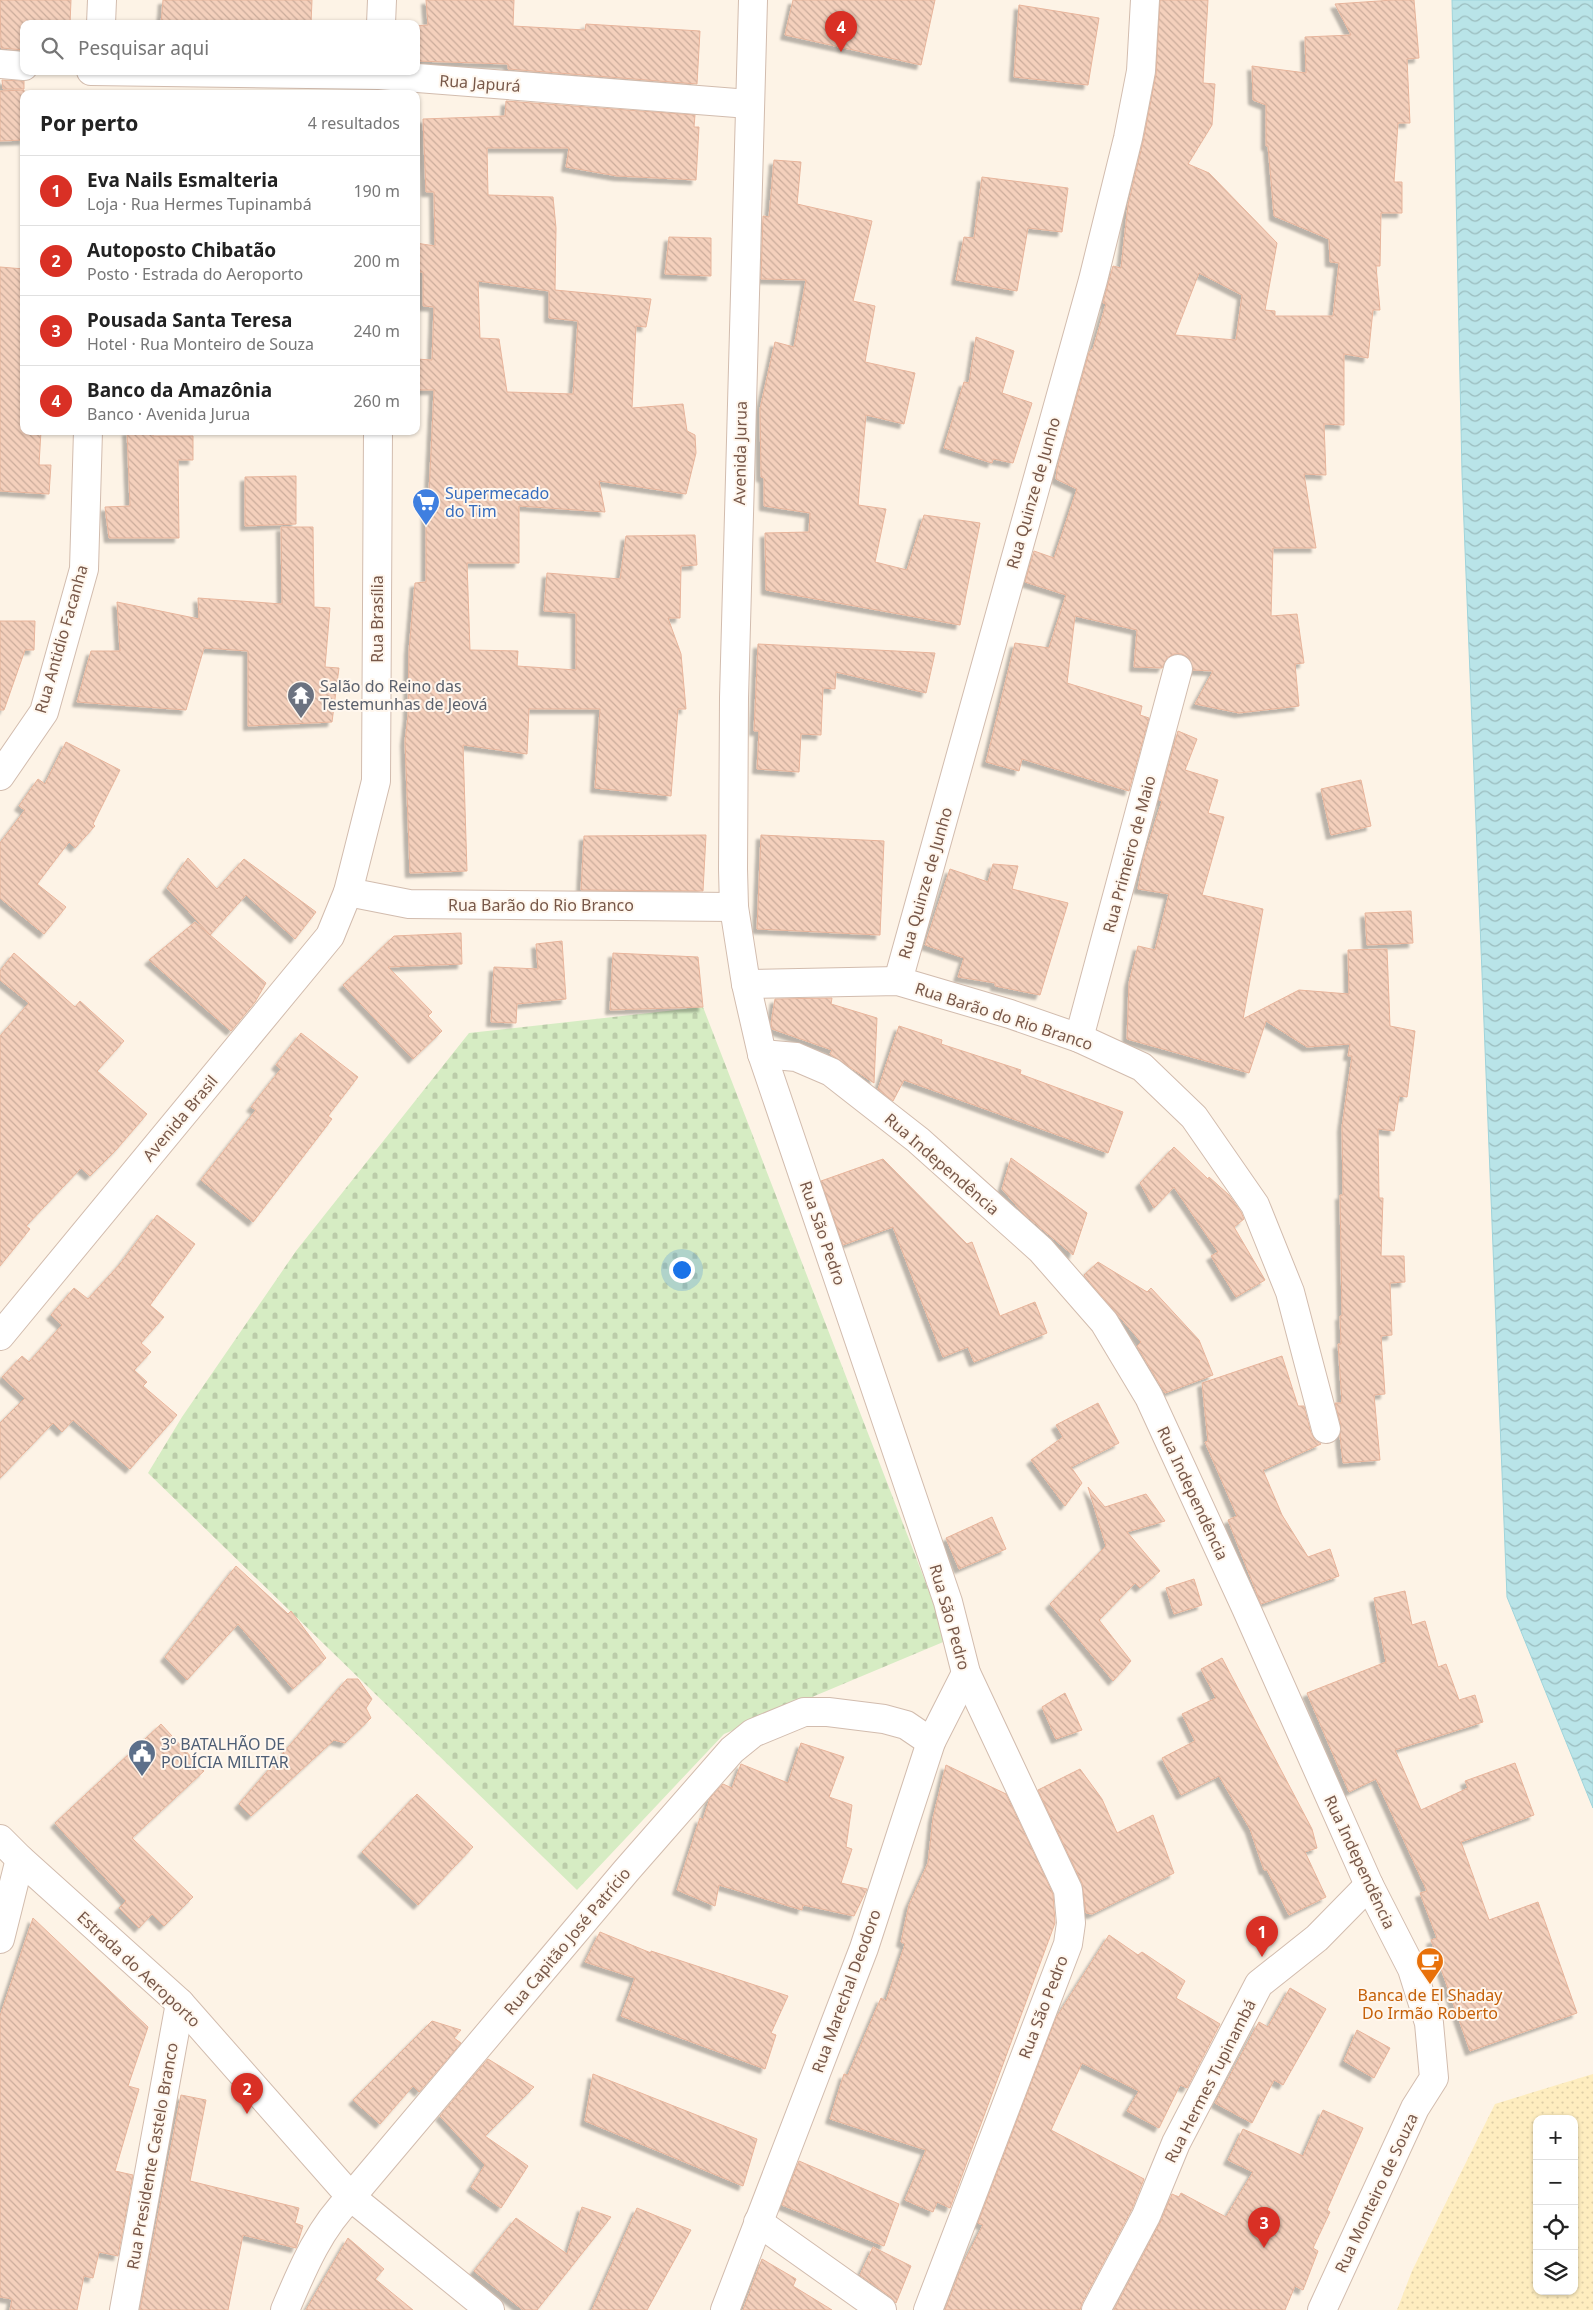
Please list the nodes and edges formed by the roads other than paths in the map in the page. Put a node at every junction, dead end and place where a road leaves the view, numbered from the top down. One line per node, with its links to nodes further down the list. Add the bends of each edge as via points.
1 (102, 0): 5 (street)
2 (382, 0): 6 (street)
3 (753, 0): 13 (street, Avenida Jurua)
4 (1145, 0): 20 (street, Rua Quinze de Junho, via 1141,71 1126,148 1093,280)
5 (101, 20)
6 (381, 20)
7 (0, 64): 8 (street)
8 (20, 66)
9 (98, 75): 12 (street)
10 (203, 75): 11 (street, Rua Japurá)
11 (379, 80): 13 (street, Rua Japurá)
12 (98, 90)
13 (749, 104): 19 (street, Avenida Jurua, via 734,698)
14 (88, 435): 17 (street, Rua Antidio Facanha, via 84,569 44,712)
15 (378, 435): 18 (street, Rua Brasília, via 376,781)
16 (1178, 669): 22 (street, Rua Primeiro de Maio)
17 (0, 776)
18 (348, 892): 19 (street, Rua Barão do Rio Branco, via 409,904); 24 (street, Avenida Brasil, via 330,936)
19 (734, 907): 21 (street, Rua São Pedro)
20 (898, 981): 21 (street, Rua Barão do Rio Branco); 22 (street, Rua Barão do Rio Branco)
21 (746, 984): 23 (street, Rua São Pedro)
22 (1079, 1038): 25 (street, Rua Barão do Rio Branco, via 1142,1068 1194,1117 1255,1205 1290,1292)
23 (762, 1054): 26 (street, Rua São Pedro, via 948,1602); 30 (street, Rua Independência, via 796,1057 831,1072 918,1140 1041,1250 1104,1322 1149,1397)
24 (0, 1336)
25 (1326, 1429)
26 (966, 1673): 27 (street, Rua Marechal Deodoro); 41 (street, Rua São Pedro, via 1068,1890 1071,1923 1068,1944)
27 (930, 1742): 34 (street, Rua Capitão José Patrício, via 906,1725 828,1712 804,1712 753,1733 732,1750 619,1878); 35 (street, Rua Marechal Deodoro, via 864,1948)
28 (0, 1839): 29 (street, Estrada do Aeroporto)
29 (20, 1859): 31 (street); 32 (street, Estrada do Aeroporto)
30 (1368, 1885): 33 (street, Rua Independência, via 1412,1969 1429,2023); 42 (street, Rua Hermes Tupinambá, via 1318,1938 1259,1984 1176,2143 1146,2216)
31 (0, 1939)
32 (180, 2003): 34 (street, Estrada do Aeroporto); 36 (street, Rua Presidente Castelo Branco)
33 (1434, 2078): 43 (street, Rua Monteiro de Souza, via 1415,2108)
34 (351, 2197): 37 (street, Rua Capitão José Patrício, via 337,2210 306,2261); 38 (street, Estrada do Aeroporto)
35 (758, 2222): 39 (street, Rua Marechal Deodoro); 40 (street)
36 (124, 2310)
37 (285, 2310)
38 (490, 2310)
39 (725, 2310)
40 (882, 2310)
41 (928, 2310)
42 (1096, 2310)
43 (1322, 2310)

